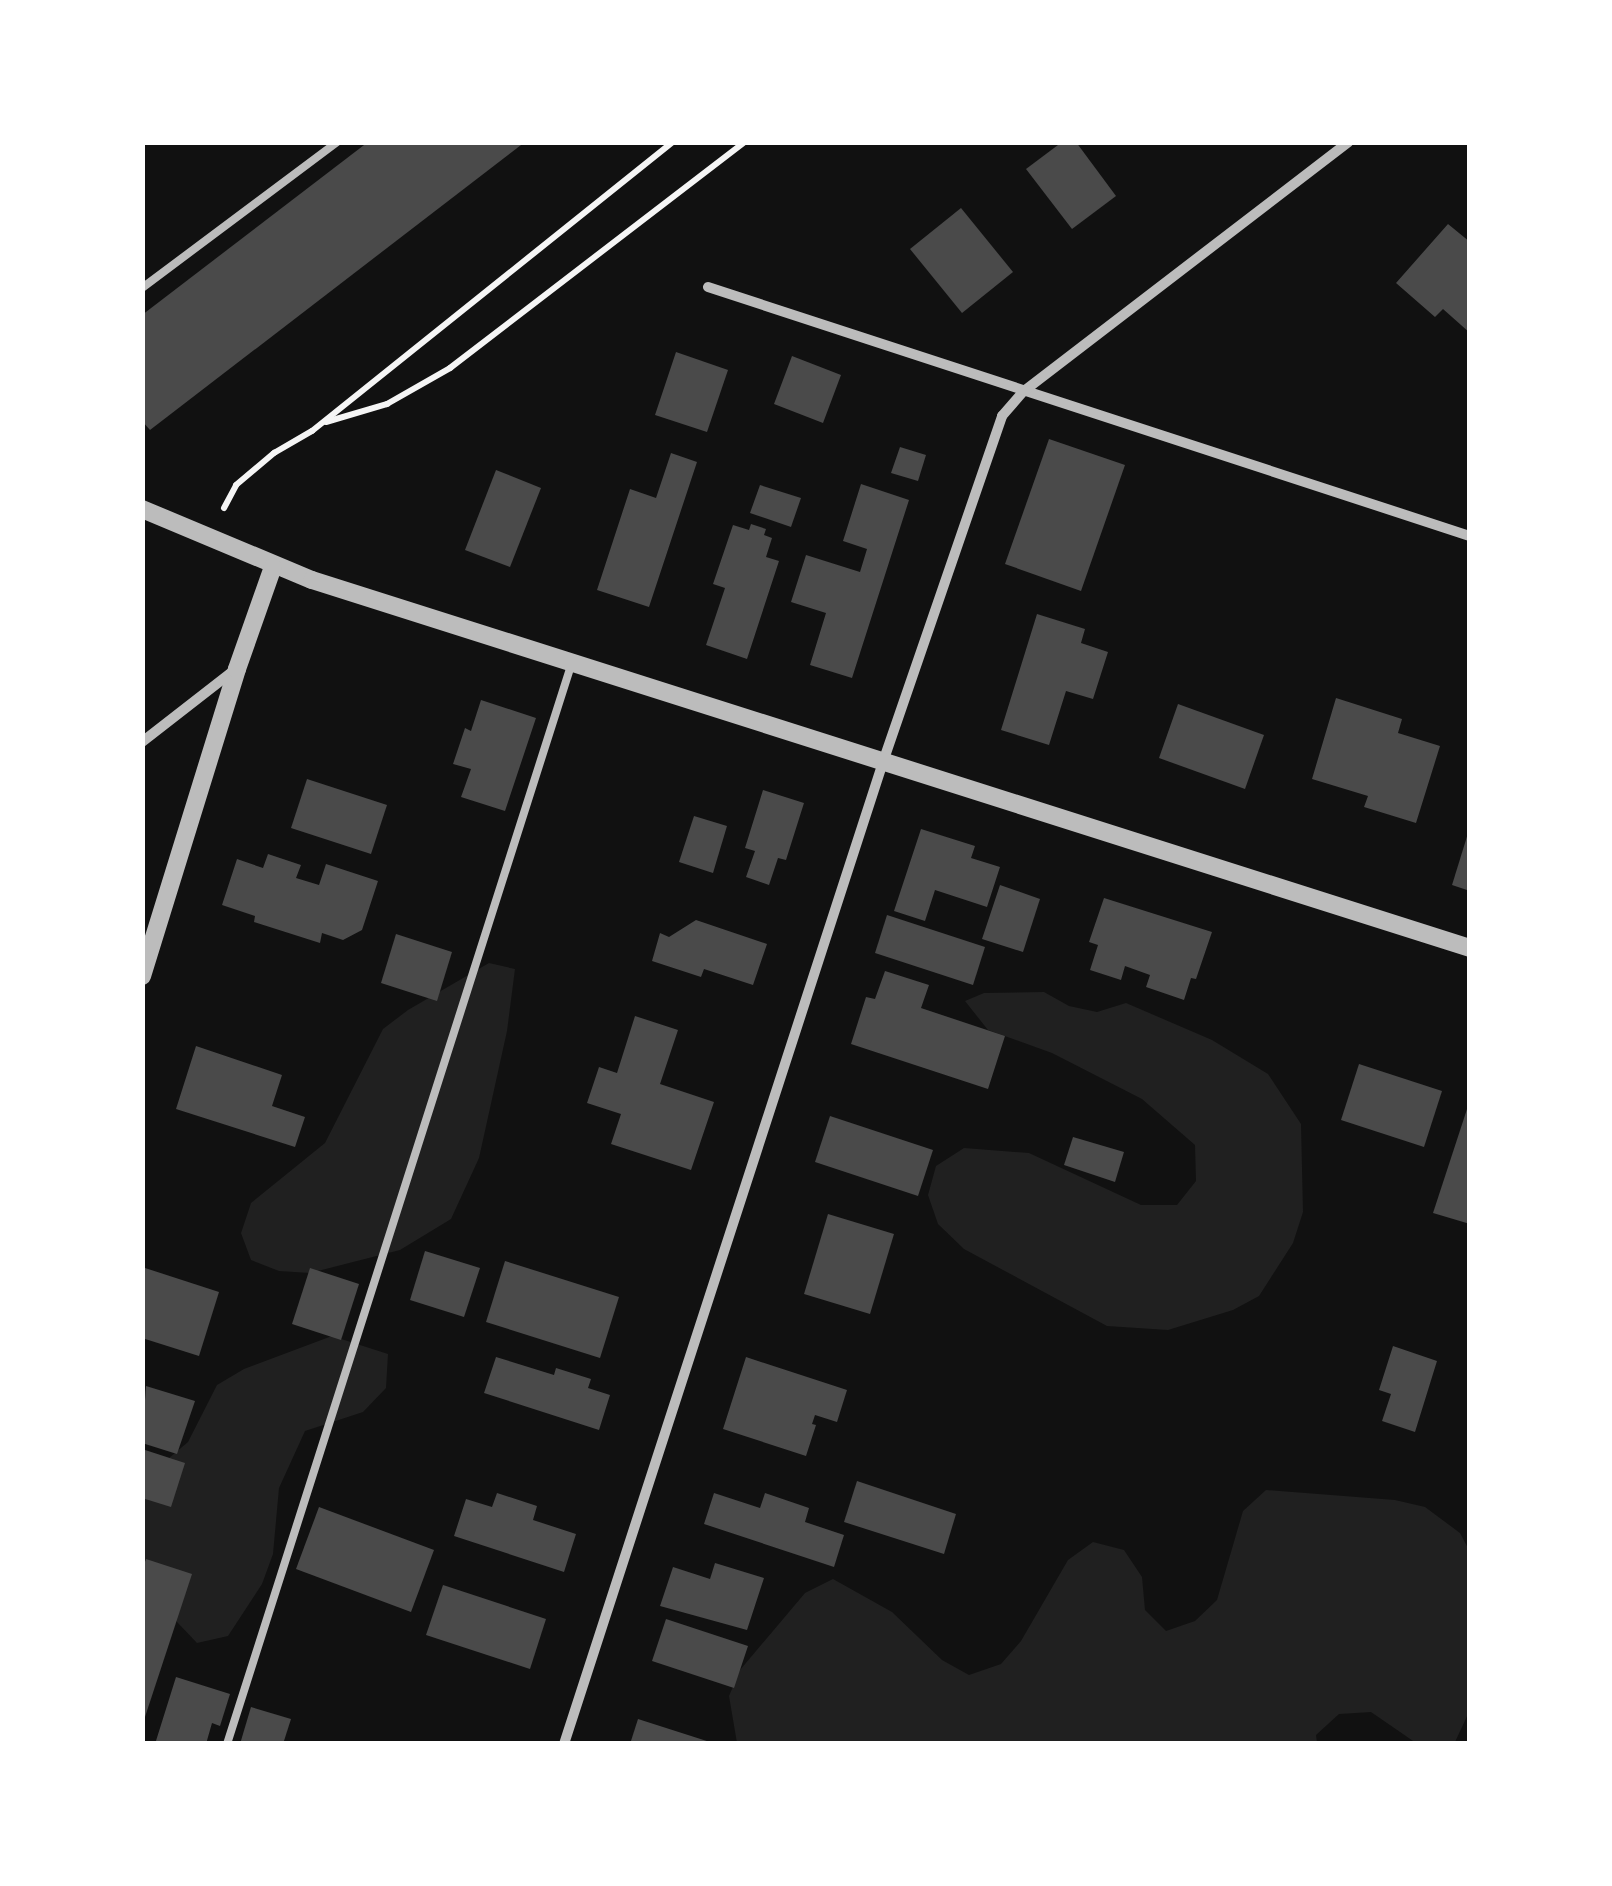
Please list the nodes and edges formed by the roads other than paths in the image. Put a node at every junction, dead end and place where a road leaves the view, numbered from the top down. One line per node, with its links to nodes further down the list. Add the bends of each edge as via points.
1 (337, 142): 3 (lane)
2 (1348, 142): 5 (street)
3 (142, 288)
4 (708, 288): 5 (street)
5 (1024, 390): 7 (street); 12 (street, via 1002,416)
6 (142, 509): 8 (street)
7 (1470, 536)
8 (274, 567): 9 (street); 10 (street)
9 (572, 662): 12 (street); 15 (lane)
10 (237, 668): 11 (street); 14 (street)
11 (142, 742)
12 (884, 759): 13 (street); 16 (street)
13 (1470, 948)
14 (142, 976)
15 (227, 1744)
16 (564, 1744)

